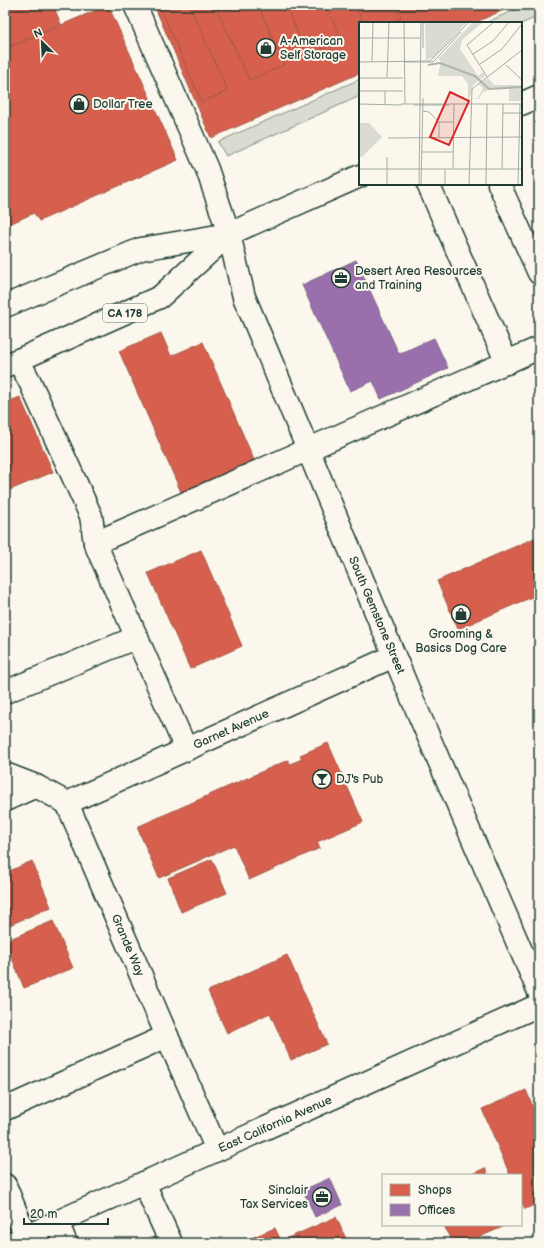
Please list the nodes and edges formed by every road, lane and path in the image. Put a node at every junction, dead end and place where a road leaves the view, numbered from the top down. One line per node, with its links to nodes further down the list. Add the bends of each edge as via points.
1 (135, 5): 7 (street, South Gemstone Street, via 207,169)
2 (539, 96): 3 (street)
3 (522, 104)
4 (359, 176): 7 (street, CA 178)
5 (428, 185): 12 (street)
6 (499, 185): 8 (street)
7 (229, 234): 9 (street, CA 178, via 141,249); 11 (street, CA 178, via 160,297); 13 (street, South Gemstone Street, via 244,297)
8 (539, 273)
9 (5, 306)
10 (539, 348): 12 (street)
11 (11, 363): 14 (street, via 30,382 91,516)
12 (507, 363): 13 (street)
13 (307, 450): 14 (street); 16 (street, South Gemstone Street)
14 (95, 543): 15 (street)
15 (137, 637): 17 (street); 18 (street)
16 (394, 656): 18 (street, Garnet Avenue); 23 (street, South Gemstone Street)
17 (5, 692)
18 (186, 749): 22 (street, Garnet Avenue)
19 (5, 774): 20 (street)
20 (36, 786): 21 (street); 22 (street)
21 (5, 800)
22 (67, 803): 25 (street, Grande Way)
23 (539, 992)
24 (539, 1005): 27 (street, East California Avenue)
25 (167, 1036): 26 (street); 27 (street, Grande Way)
26 (5, 1109)
27 (217, 1150): 28 (street, East California Avenue)
28 (144, 1183): 30 (street, East California Avenue); 33 (street)
29 (5, 1185): 31 (street)
30 (57, 1222): 31 (street, East California Avenue); 32 (street)
31 (19, 1240)
32 (66, 1243)
33 (171, 1243)

